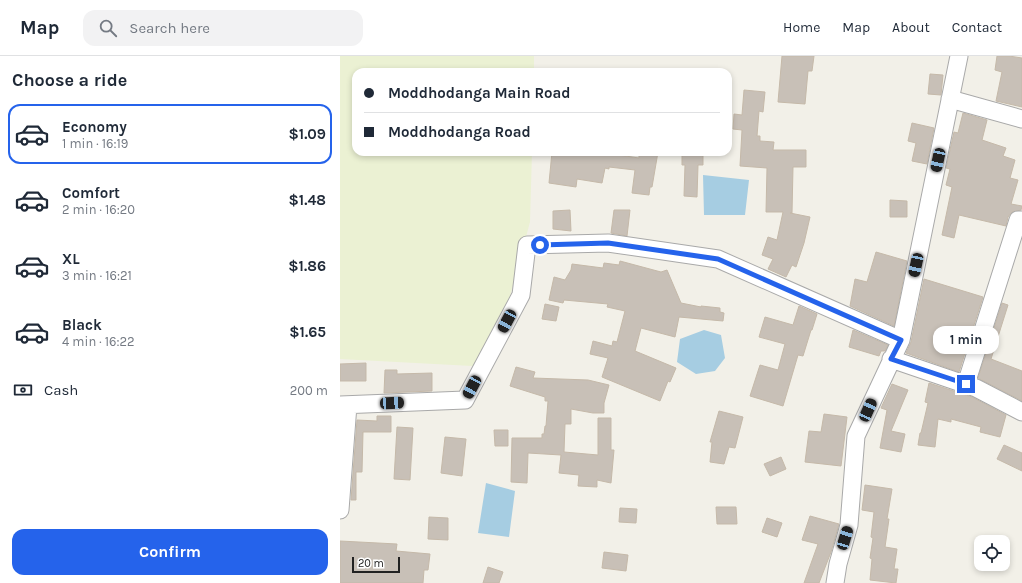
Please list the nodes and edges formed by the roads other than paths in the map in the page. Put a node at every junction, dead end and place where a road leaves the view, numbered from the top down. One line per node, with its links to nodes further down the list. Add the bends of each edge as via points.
1 (959, 56): 2 (street)
2 (950, 99): 3 (street); 5 (street)
3 (1022, 119)
4 (1022, 220): 7 (street, via 1018,220)
5 (901, 340): 6 (street); 8 (street, via 718,259 608,243 527,245 521,295 465,400)
6 (891, 359): 7 (street); 11 (street, via 856,436 849,525)
7 (966, 384): 9 (street)
8 (344, 405): 10 (street)
9 (1022, 412)
10 (340, 510)
11 (835, 583)

